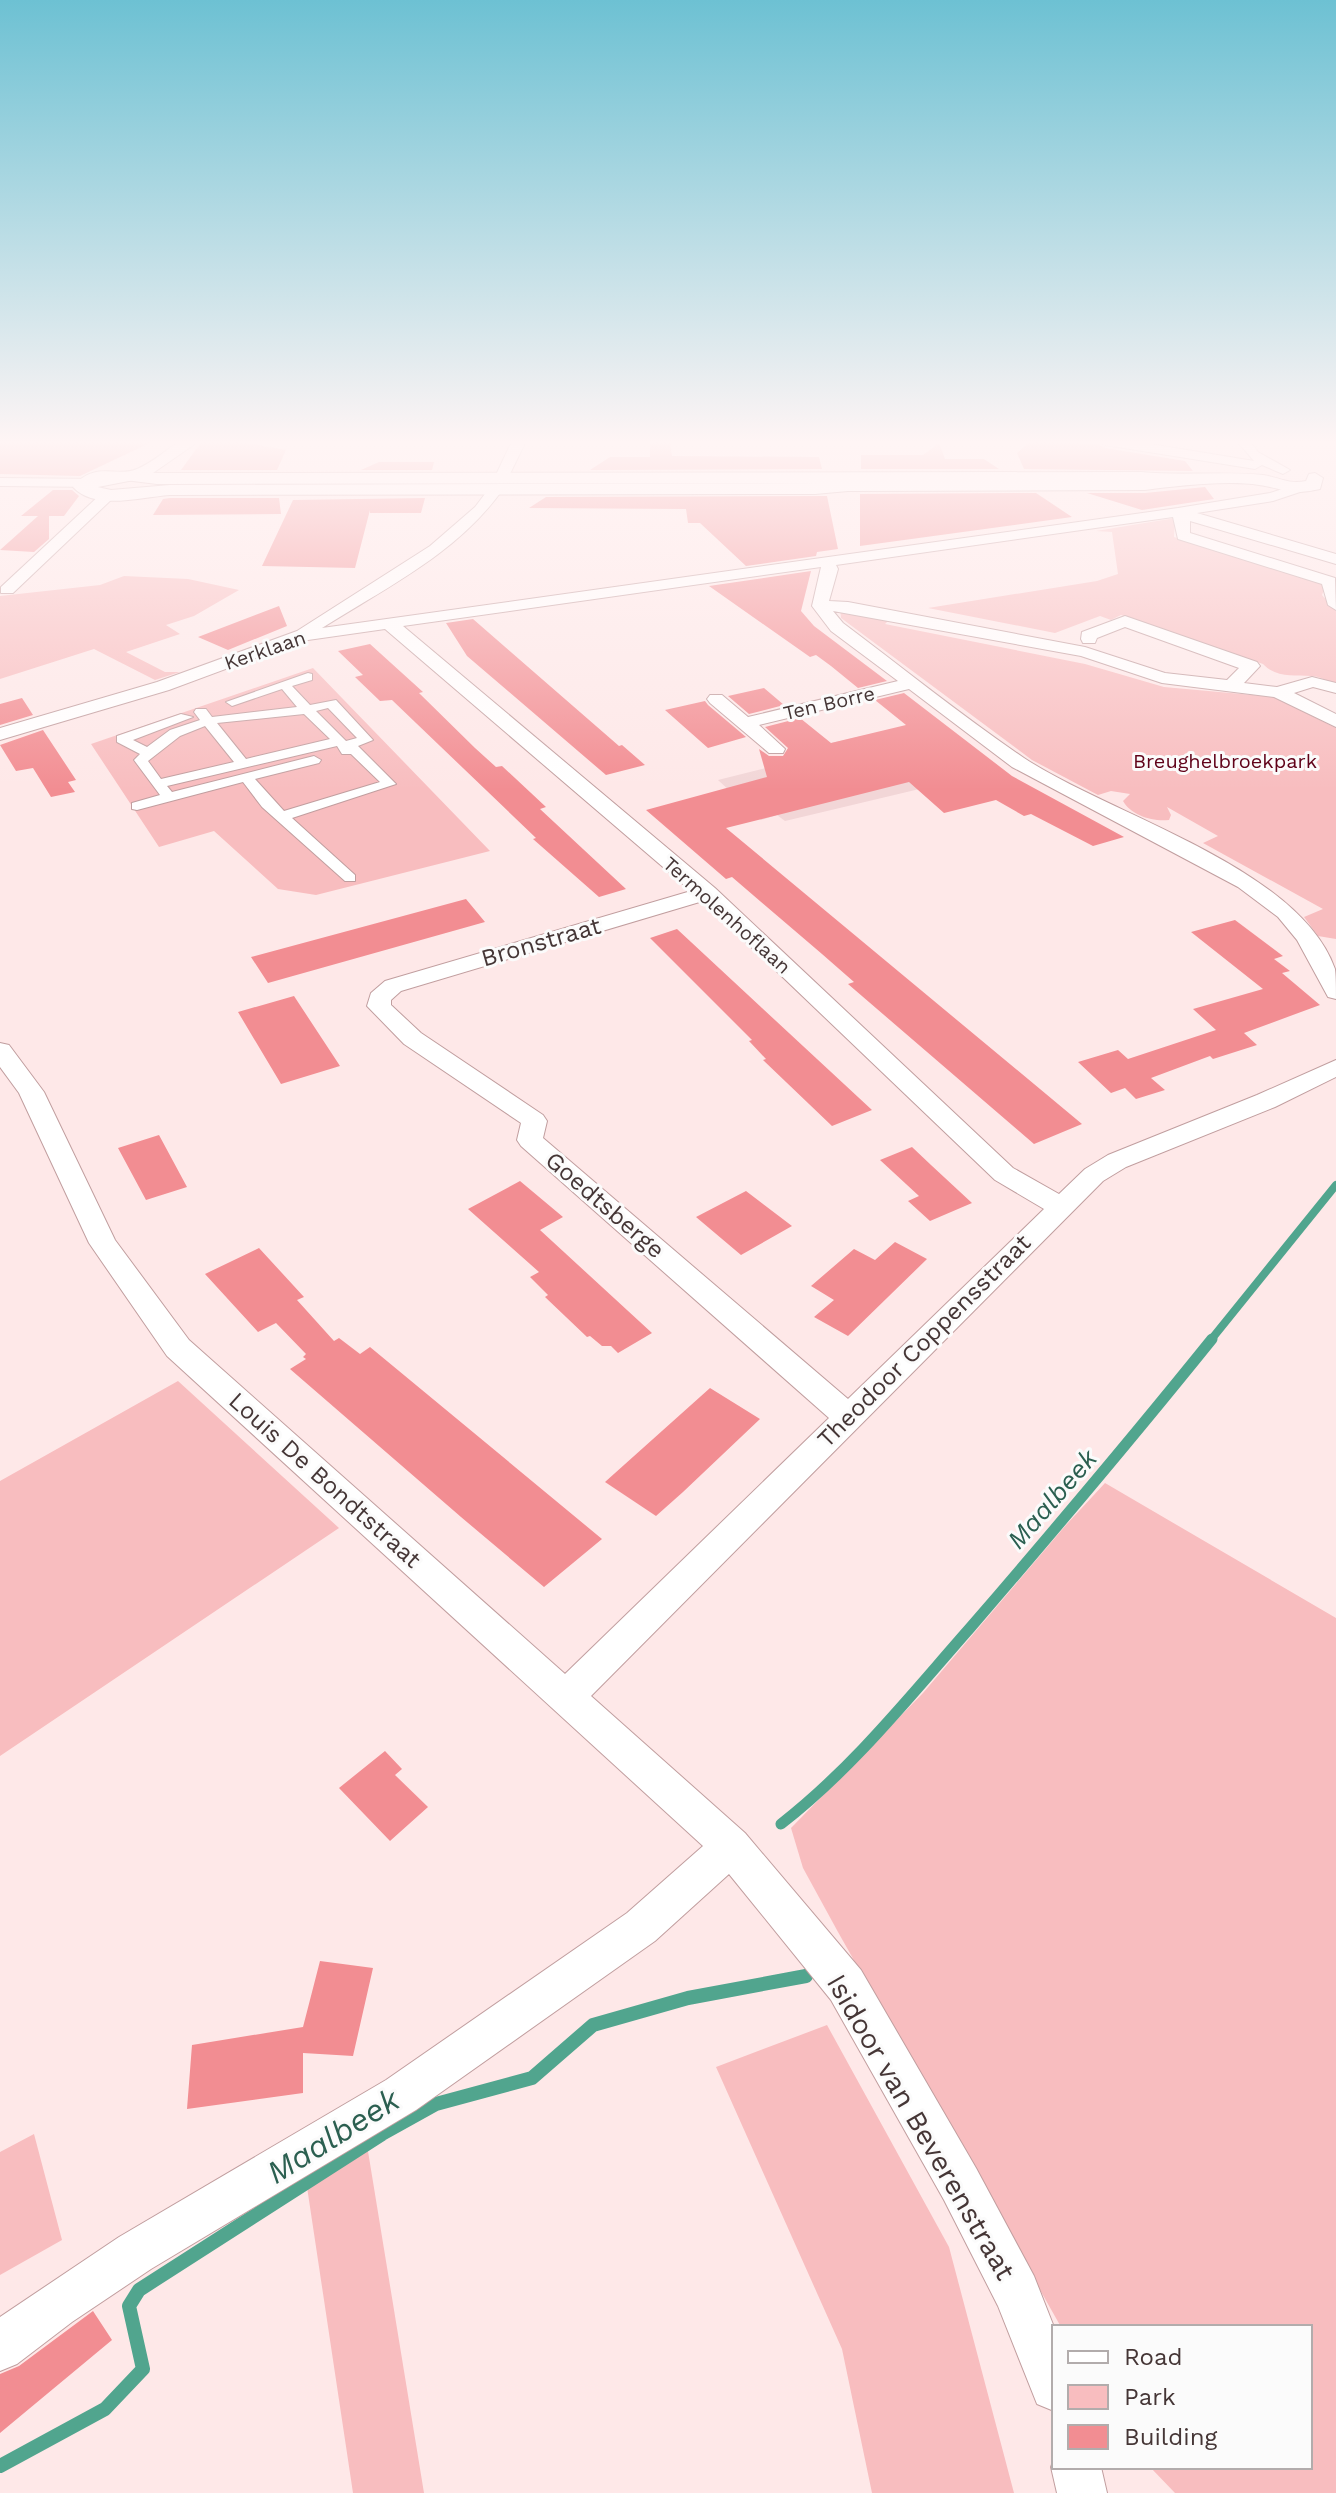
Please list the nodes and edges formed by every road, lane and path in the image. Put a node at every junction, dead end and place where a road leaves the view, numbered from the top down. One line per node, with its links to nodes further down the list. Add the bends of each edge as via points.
1 (42, 557): 6 (street)
2 (421, 557): 10 (street)
3 (866, 557): 5 (street, Kerklaan)
4 (1252, 557): 7 (street, via 1329,581)
5 (827, 563): 8 (street); 9 (street, Kerklaan)
6 (7, 590)
7 (1336, 605)
8 (820, 606): 12 (street); 14 (street, via 837,627)
9 (390, 624): 10 (street, Kerklaan); 36 (street, Termolenhoflaan)
10 (298, 636): 25 (street, Kerklaan, via 163,686)
11 (1089, 639): 12 (street); 16 (street); 16 (street, via 1125,621 1251,666)
12 (1062, 647): 16 (street, via 1148,675)
13 (308, 677): 15 (street)
14 (912, 683): 24 (street, Ten Borre); 37 (street, via 1019,763 1246,882 1286,912 1307,938)
15 (284, 684): 20 (street); 21 (street)
16 (1224, 684): 18 (street)
17 (1336, 688): 18 (street, via 1312,682)
18 (1278, 692): 23 (street)
19 (716, 699): 24 (street, Ten Borre)
20 (232, 702)
21 (307, 710): 22 (street); 26 (street); 26 (street, via 331,703 366,740)
22 (201, 714): 28 (street); 28 (street, via 122,739); 29 (street)
23 (1336, 721)
24 (745, 723): 27 (street, Ten Borre)
25 (0, 734)
26 (343, 746): 29 (street); 30 (street); 34 (street, via 354,749 389,784)
27 (776, 749)
28 (147, 752): 31 (street, via 141,760)
29 (241, 762): 31 (street)
30 (246, 777): 32 (street); 34 (street)
31 (157, 784): 32 (street)
32 (169, 797): 33 (street)
33 (137, 806)
34 (282, 816): 35 (street)
35 (350, 878)
36 (707, 893): 38 (street, Bronstraat, via 393,986); 41 (street, Termolenhoflaan, via 1004,1174)
37 (1336, 992)
38 (379, 998): 42 (street, Goedtsberge, via 395,1027 534,1121 530,1140)
39 (0, 1050): 43 (street, Louis De Bondtstraat, via 31,1092 103,1243 178,1348)
40 (1336, 1067): 41 (street, Theodoor Coppensstraat, via 1117,1161)
41 (1060, 1206): 42 (street, Theodoor Coppensstraat)
42 (847, 1416): 43 (street, Theodoor Coppensstraat)
43 (567, 1696): 44 (street, Louis De Bondtstraat)
44 (731, 1846): 45 (street, via 641,1927 401,2095 135,2253); 46 (street, Isidoor van Beverenstraat, via 846,1985 1017,2293)
45 (0, 2347)
46 (1052, 2382)
47 (1076, 2469): 48 (street)
48 (1082, 2493)

